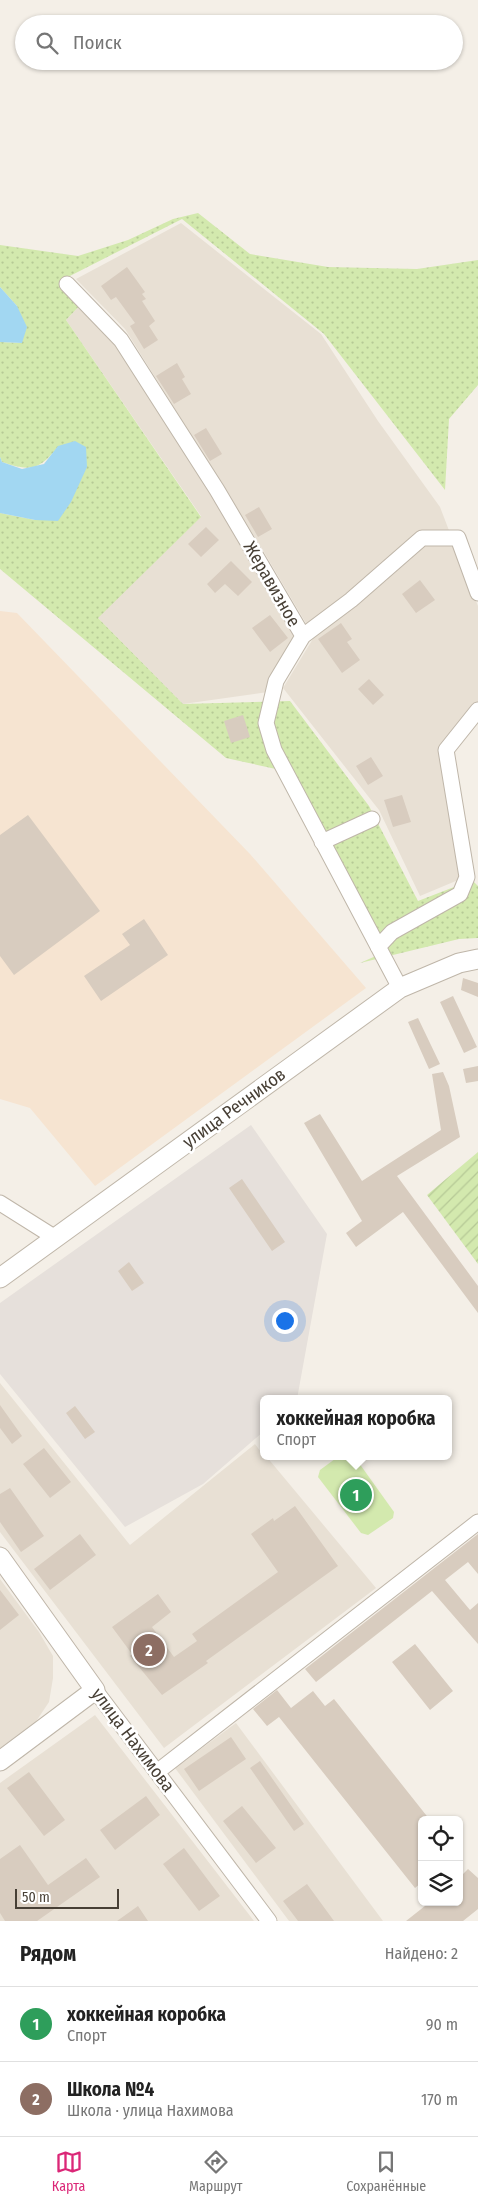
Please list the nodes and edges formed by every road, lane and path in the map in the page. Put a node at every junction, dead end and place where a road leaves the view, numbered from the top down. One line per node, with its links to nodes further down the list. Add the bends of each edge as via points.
1 (67, 284): 3 (street, Жеравизное, via 121,340 218,490)
2 (478, 593): 3 (street, via 458,538 422,538 351,600)
3 (302, 636): 6 (street, Жеравизное, via 276,680 266,723 274,750)
4 (478, 710): 7 (street, via 446,750 467,877 460,894 392,932)
5 (372, 819): 6 (street)
6 (322, 842): 7 (street, Жеравизное)
7 (378, 947): 9 (street, Жеравизное)
8 (478, 959): 9 (street, улица Речников, via 459,963)
9 (400, 988): 11 (street, улица Речников)
10 (0, 1203): 11 (street)
11 (54, 1238): 12 (street, улица Речников)
12 (0, 1278)
13 (478, 1522): 17 (street)
14 (0, 1557): 15 (street, улица Нахимова)
15 (95, 1690): 16 (street); 17 (street, улица Нахимова)
16 (0, 1761)
17 (158, 1772): 18 (street, улица Нахимова)
18 (269, 1921)

